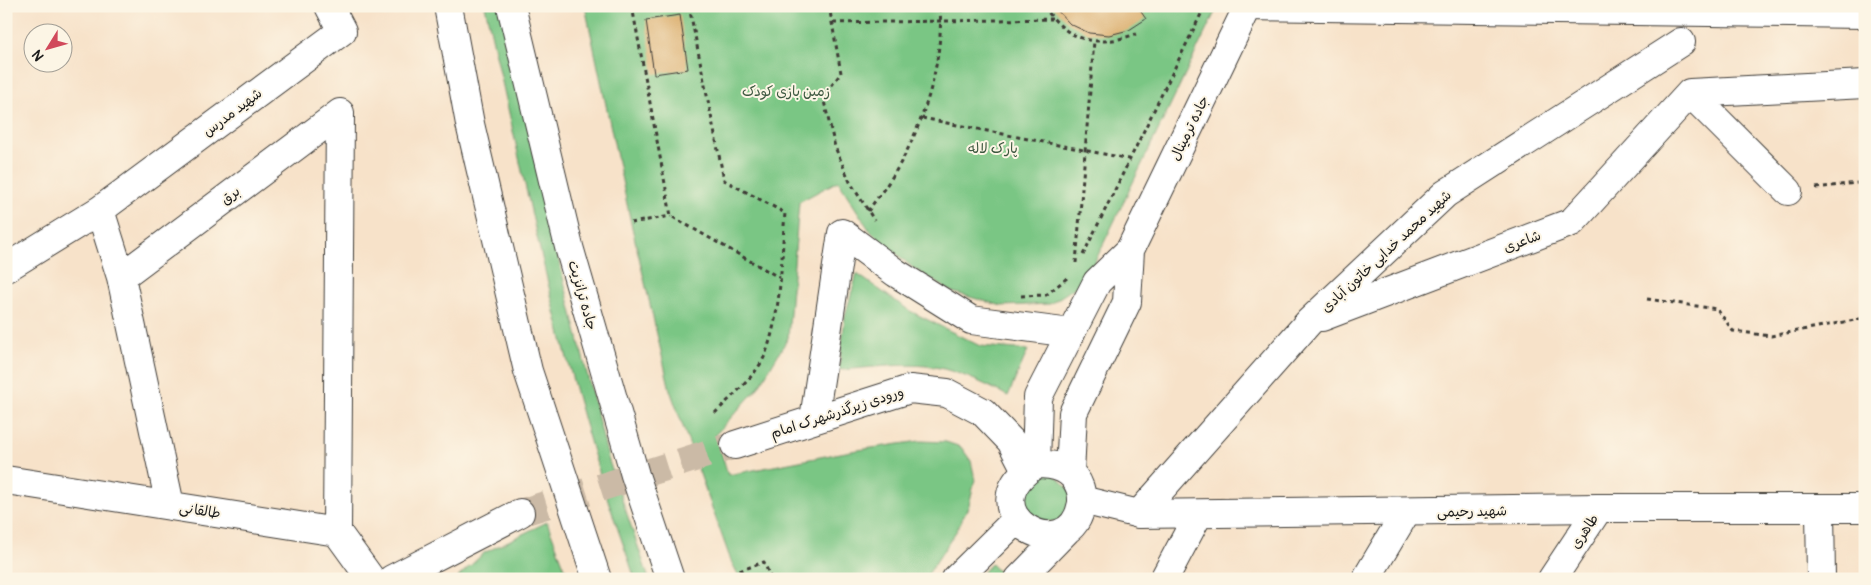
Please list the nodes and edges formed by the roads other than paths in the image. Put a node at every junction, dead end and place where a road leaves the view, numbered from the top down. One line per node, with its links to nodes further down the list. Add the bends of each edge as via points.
1 (329, 6): 10 (street, شهید مدرس, via 342,31)
2 (448, 6): 35 (street, via 470,124 528,371)
3 (511, 6): 36 (street, جاده ترانزیت, via 569,247 635,475)
4 (1247, 6): 5 (street); 11 (street, جاده ترمینال)
5 (1865, 14)
6 (1681, 42): 14 (street, شهید محمد خدایی خاتون آبادی, via 1445,194)
7 (1865, 84): 8 (street)
8 (1690, 93): 9 (street); 14 (street, شاعری, via 1572,222)
9 (1788, 191)
10 (100, 210): 12 (street, شهید مدرس); 13 (street)
11 (1130, 250): 15 (street, via 1097,282); 19 (street, via 1127,302 1073,413)
12 (6, 268)
13 (121, 277): 22 (street); 32 (street, برق, via 340,113)
14 (1309, 322): 28 (street, شهید محمد خدایی خاتون آبادی)
15 (1071, 333): 16 (street, via 971,320 896,273 842,233); 18 (street, via 1038,397)
16 (814, 419): 17 (street, ورودی زیرگذرشهرک امام); 18 (street, ورودی زیرگذرشهرک امام, via 910,389 947,393 983,412)
17 (735, 445)
18 (1031, 467): 19 (street, via 1060,467); 30 (street, via 1013,487 1012,509)
19 (1070, 473): 21 (street, via 1078,483)
20 (6, 480): 22 (street, طالقانی)
21 (1082, 500): 28 (street, شهید رحیمی); 31 (street, via 1077,518)
22 (170, 505): 32 (street, طالقانی)
23 (1599, 508): 24 (street, شهید رحیمی); 26 (street, شهید رحیمی); 41 (street, طاهری)
24 (1820, 508): 25 (street, شهید رحیمی); 42 (street)
25 (1865, 508)
26 (1406, 512): 29 (street, شهید رحیمی); 40 (street)
27 (520, 513): 34 (street)
28 (1139, 514): 29 (street, شهید رحیمی)
29 (1198, 514): 39 (street)
30 (1017, 519): 31 (street, via 1041,535 1051,535); 37 (street)
31 (1070, 527): 38 (street)
32 (337, 532): 33 (street)
33 (371, 579)
34 (392, 579)
35 (596, 579)
36 (670, 579)
37 (956, 579)
38 (1019, 579)
39 (1164, 579)
40 (1366, 579)
41 (1552, 579)
42 (1821, 579)

